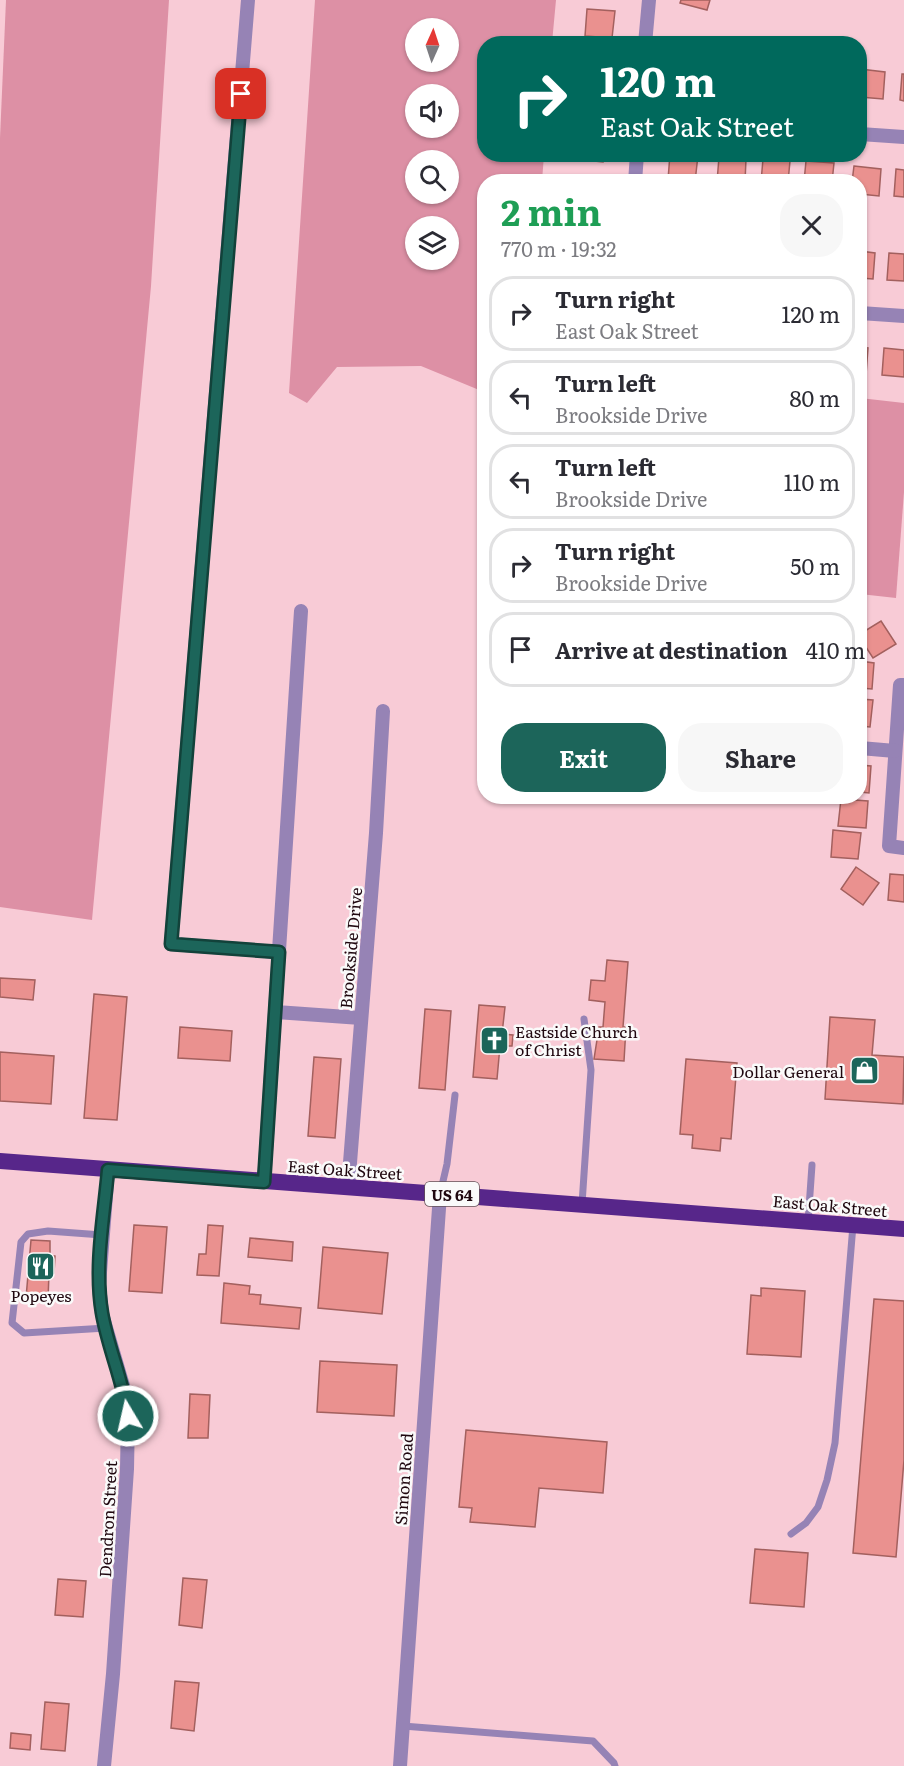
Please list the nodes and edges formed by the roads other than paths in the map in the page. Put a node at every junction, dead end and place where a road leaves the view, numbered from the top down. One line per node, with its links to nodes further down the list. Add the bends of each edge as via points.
1 (248, 0): 14 (street, via 171,944)
2 (649, 0): 3 (street)
3 (646, 36)
4 (867, 134): 5 (street)
5 (904, 137)
6 (867, 313): 7 (street)
7 (904, 316)
8 (301, 611): 14 (street)
9 (902, 685): 12 (street)
10 (383, 711): 16 (street, Brookside Drive)
11 (867, 750): 12 (street)
12 (898, 761): 13 (street, via 889,846)
13 (904, 848)
14 (279, 952): 15 (street)
15 (276, 1012): 16 (street); 22 (street)
16 (361, 1018): 23 (street, Brookside Drive)
17 (584, 1019): 25 (lane, via 591,1070)
18 (455, 1095): 24 (lane)
19 (0, 1161): 21 (highway, East Oak Street / US 64)
20 (812, 1166): 26 (lane)
21 (108, 1170): 22 (highway, East Oak Street / US 64); 29 (street, Dendron Street)
22 (264, 1182): 23 (highway, East Oak Street / US 64)
23 (348, 1188): 24 (highway, East Oak Street / US 64)
24 (440, 1194): 25 (highway, East Oak Street / US 64); 32 (street, Simon Road)
25 (582, 1204): 26 (highway, East Oak Street / US 64)
26 (808, 1222): 27 (highway, East Oak Street / US 64)
27 (853, 1225): 28 (highway, East Oak Street / US 64); 31 (lane, via 835,1443 818,1507 806,1523)
28 (904, 1229)
29 (102, 1234): 30 (street, Dendron Street, via 99,1286); 30 (lane, via 28,1234 21,1242 12,1323 24,1333)
30 (106, 1328): 33 (street, Dendron Street, via 128,1416)
31 (791, 1533)
32 (402, 1726): 34 (street, Simon Road); 35 (lane, via 593,1741)
33 (104, 1766)
34 (400, 1766)
35 (615, 1766)

